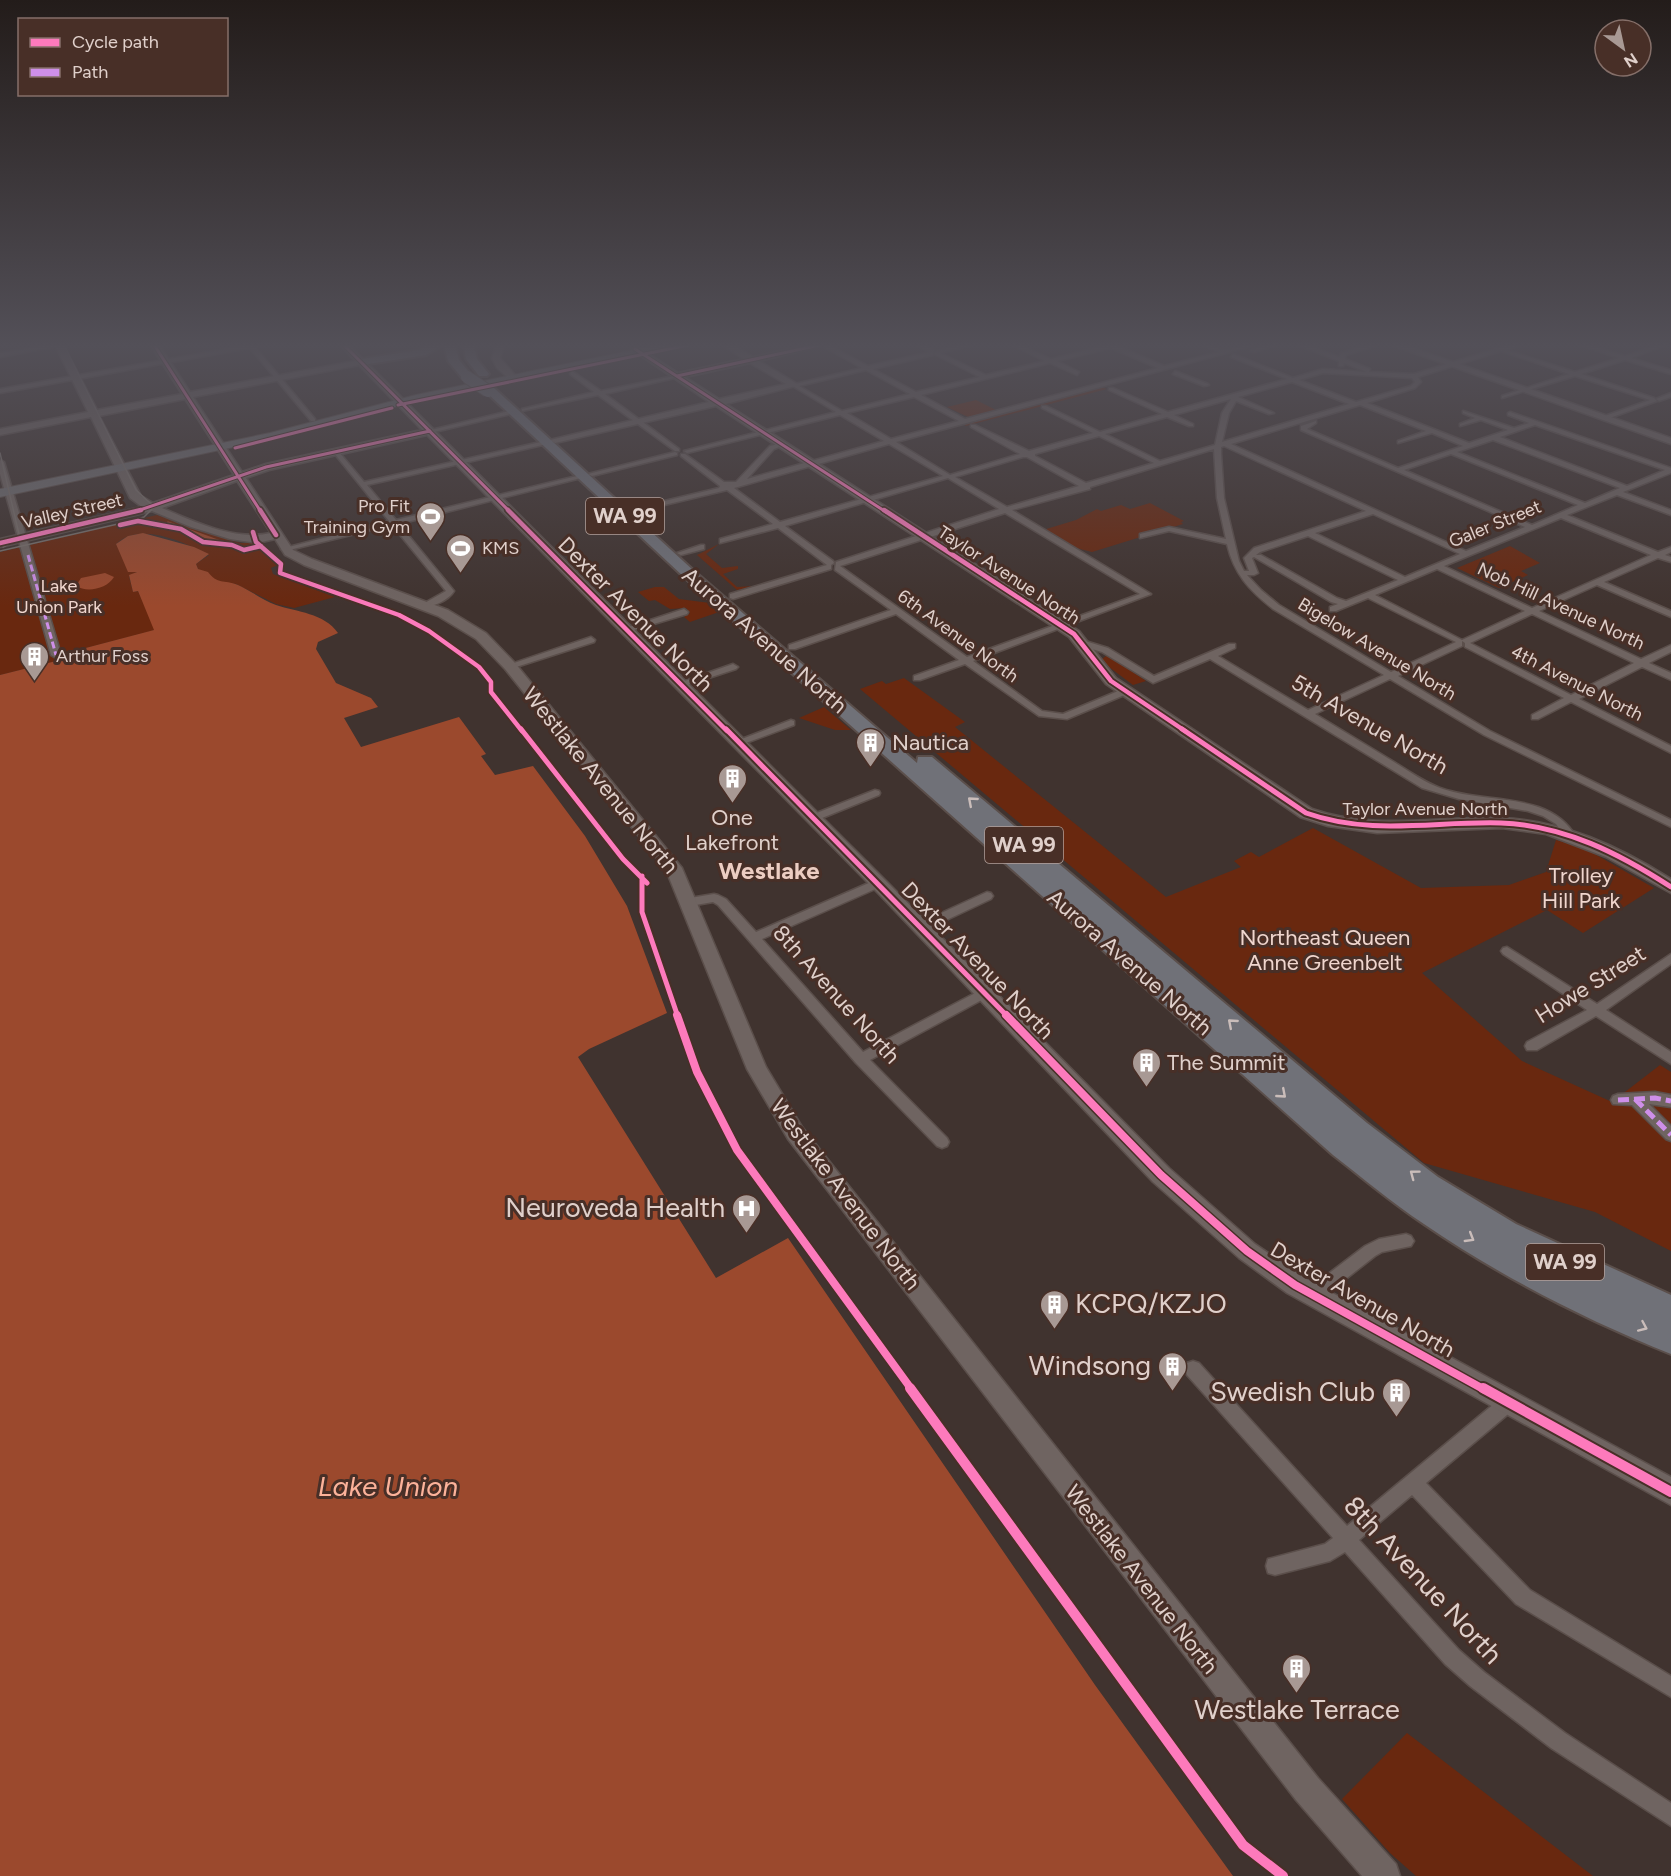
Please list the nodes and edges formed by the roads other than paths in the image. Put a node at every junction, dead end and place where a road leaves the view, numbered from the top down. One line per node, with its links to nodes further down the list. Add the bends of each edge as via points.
1 (100, 431): 41 (main road)
2 (209, 431): 30 (main road, Westlake Avenue North)
3 (271, 431): 30 (main road)
4 (295, 431): 30 (main road)
5 (430, 431): 34 (main road, Valley Street); 39 (main road, Dexter Avenue North)
6 (539, 431): 26 (highway, Aurora Avenue North / WA 99)
7 (596, 431): 26 (main road)
8 (651, 431): 35 (street, 6th Avenue North)
9 (768, 431): 23 (street)
10 (870, 431): 29 (street)
11 (932, 431): 29 (street)
12 (951, 431): 29 (street)
13 (982, 431): 37 (street)
14 (1092, 431): 24 (street)
15 (1111, 431): 24 (street)
16 (1223, 431): 32 (street, Bigelow Avenue North)
17 (1272, 431): 32 (street)
18 (1305, 431): 43 (street)
19 (1433, 431): 28 (street); 33 (street)
20 (1513, 431): 25 (street)
21 (1557, 431): 44 (street)
22 (1641, 431): 27 (main road)
23 (762, 432): 31 (main road, Taylor Avenue North); 35 (street)
24 (1099, 434): 37 (street); 40 (street)
25 (1493, 438): 33 (street); 52 (street)
26 (550, 441): 39 (street); 47 (highway, Aurora Avenue North / WA 99)
27 (1671, 441)
28 (1400, 442)
29 (891, 443): 42 (street); 46 (street)
30 (218, 444): 41 (main road); 45 (main road, Westlake Avenue North)
31 (782, 445): 42 (main road, Taylor Avenue North); 49 (street, via 772,447)
32 (1221, 446): 40 (street); 60 (street); 73 (street, Bigelow Avenue North, via 1216,458)
33 (1470, 446): 36 (street)
34 (336, 452): 45 (main road, Valley Street); 48 (street)
35 (681, 452): 47 (street); 49 (street, 6th Avenue North)
36 (1451, 452): 43 (street); 56 (street)
37 (1027, 454): 46 (street); 50 (street)
38 (0, 462): 51 (street)
39 (460, 462): 48 (street); 54 (main road, Dexter Avenue North)
40 (1161, 464): 50 (street)
41 (117, 465): 51 (main road); 57 (main road, via 132,495)
42 (812, 465): 49 (street); 55 (main road, Taylor Avenue North)
43 (1398, 470): 65 (street)
44 (1671, 470): 52 (street, Galer Street)
45 (237, 475): 57 (main road, Valley Street); 66 (main road, Westlake Avenue North)
46 (949, 476): 55 (street); 59 (street)
47 (580, 477): 54 (street); 58 (highway, Aurora Avenue North / WA 99); 143 (highway, Aurora Avenue North / WA 99, one-way to 143, via 1342,1147 1408,1198 1481,1245 1593,1304)
48 (363, 484): 63 (street)
49 (729, 486): 58 (street); 64 (street, 6th Avenue North)
50 (1087, 487): 59 (street)
51 (4, 488): 69 (street)
52 (1626, 488): 53 (street, Galer Street)
53 (1616, 492): 56 (street, Galer Street); 61 (street)
54 (496, 498): 63 (street); 94 (main road, Dexter Avenue North)
55 (866, 500): 64 (street); 70 (main road, Taylor Avenue North)
56 (1584, 505): 62 (street, Galer Street)
57 (151, 508): 66 (main road, via 241,537 257,539); 69 (main road, Valley Street)
58 (634, 511): 85 (highway, Aurora Avenue North / WA 99, via 691,550)
59 (1008, 511): 70 (street); 93 (street, via 1147,594)
60 (1372, 512): 67 (street); 76 (street)
61 (1671, 513)
62 (1560, 515): 65 (street, Galer Street); 77 (street)
63 (395, 523): 74 (street); 87 (street, via 450,591)
64 (778, 525): 71 (street); 79 (street, 6th Avenue North)
65 (1531, 527): 76 (street, Galer Street)
66 (274, 532): 74 (main road, Westlake Avenue North)
67 (1310, 534): 81 (street, via 1257,550 1248,558 1254,573); 82 (street); 86 (street, via 1258,557)
68 (1143, 536): 73 (street, via 1169,529)
69 (24, 538): 72 (main road, Valley Street); 101 (street)
70 (924, 538): 79 (street); 93 (main road, Taylor Avenue North)
71 (723, 541)
72 (0, 543)
73 (1231, 543): 81 (street, Bigelow Avenue North)
74 (285, 549): 87 (main road, Westlake Avenue North, via 308,562)
75 (1671, 549): 77 (street)
76 (1466, 554): 80 (street, Galer Street)
77 (1659, 555): 78 (street); 83 (street)
78 (1671, 560)
79 (834, 566): 85 (street); 89 (street, 6th Avenue North)
80 (1437, 566): 82 (street, Galer Street); 90 (street, Nob Hill Avenue North)
81 (1240, 573): 107 (street, Bigelow Avenue North, via 1276,607)
82 (1403, 579): 84 (street, Galer Street)
83 (1597, 582): 90 (street); 92 (street)
84 (1367, 594): 86 (street, Galer Street); 96 (street, 4th Avenue North)
85 (733, 596): 99 (highway, Aurora Avenue North / WA 99)
86 (1345, 603): 88 (street, Galer Street)
87 (425, 605): 105 (main road, Westlake Avenue North, via 470,628)
88 (1333, 609)
89 (896, 611): 99 (street); 103 (street, 6th Avenue North)
90 (1533, 611): 96 (street); 104 (street, Nob Hill Avenue North)
91 (684, 612): 94 (street)
92 (1671, 614)
93 (1062, 625): 97 (main road, Taylor Avenue North); 103 (street)
94 (627, 629): 110 (main road, Dexter Avenue North)
95 (591, 640): 105 (street)
96 (1463, 643): 107 (street); 112 (street, 4th Avenue North)
97 (1085, 644): 102 (street, Taylor Avenue North, via 1105,650 1153,680); 111 (main road, Taylor Avenue North, via 1103,674)
98 (1232, 646): 102 (street)
99 (792, 647): 142 (highway, Aurora Avenue North / WA 99, one-way to 99, via 1506,1233 1419,1178 1358,1131)
100 (1671, 648): 104 (street)
101 (56, 655)
102 (1212, 656): 113 (street, 5th Avenue North)
103 (964, 661): 109 (street); 111 (street, 6th Avenue North, via 1045,715 1064,717)
104 (1642, 663): 108 (street, Nob Hill Avenue North); 112 (street)
105 (510, 666): 125 (main road, Westlake Avenue North, via 674,868)
106 (733, 667): 110 (street)
107 (1390, 676): 113 (street); 120 (street, Bigelow Avenue North, via 1486,733)
108 (1671, 676)
109 (917, 678)
110 (681, 684): 116 (main road, Dexter Avenue North)
111 (1126, 691): 121 (main road, Taylor Avenue North, via 1287,801 1320,819 1365,826 1503,823 1548,829)
112 (1572, 699): 114 (street); 117 (street, 4th Avenue North)
113 (1308, 714): 121 (street, 5th Avenue North, via 1432,789 1529,809 1561,822)
114 (1535, 717)
115 (791, 723): 116 (street)
116 (739, 742): 119 (main road, Dexter Avenue North)
117 (1671, 750)
118 (874, 793): 119 (street)
119 (813, 818): 122 (main road, Dexter Avenue North)
120 (1671, 824)
121 (1571, 837): 123 (main road, 5th Avenue North, via 1633,864)
122 (878, 883): 126 (main road, Dexter Avenue North); 127 (street)
123 (1671, 887)
124 (987, 896): 126 (street)
125 (690, 902): 127 (street, 8th Avenue North, via 714,898 722,902); 152 (main road, Westlake Avenue North, via 757,1069 795,1132 1307,1789)
126 (919, 928): 130 (main road, Dexter Avenue North)
127 (754, 938): 133 (street, 8th Avenue North)
128 (1507, 951): 131 (street)
129 (1671, 958): 131 (street, Howe Street)
130 (985, 993): 133 (street); 141 (main road, Dexter Avenue North, via 1161,1175 1246,1251)
131 (1597, 1010): 132 (street, Howe Street); 134 (street)
132 (1532, 1046)
133 (861, 1059): 139 (street, 8th Avenue North)
134 (1671, 1059)
135 (1635, 1099): 136 (street); 137 (street); 138 (street)
136 (1618, 1100)
137 (1671, 1101)
138 (1671, 1135)
139 (942, 1142)
140 (1406, 1241): 141 (street, via 1370,1251)
141 (1313, 1295): 145 (main road, Dexter Avenue North)
142 (1671, 1310)
143 (1671, 1339)
144 (1193, 1369): 148 (street, 8th Avenue North)
145 (1505, 1401): 146 (street); 147 (main road, Dexter Avenue North)
146 (1413, 1483): 148 (street); 150 (street, via 1523,1597)
147 (1671, 1492)
148 (1347, 1539): 149 (street, via 1330,1552); 151 (street, 8th Avenue North, via 1481,1684)
149 (1275, 1566)
150 (1671, 1687)
151 (1671, 1815)
152 (1384, 1876)

